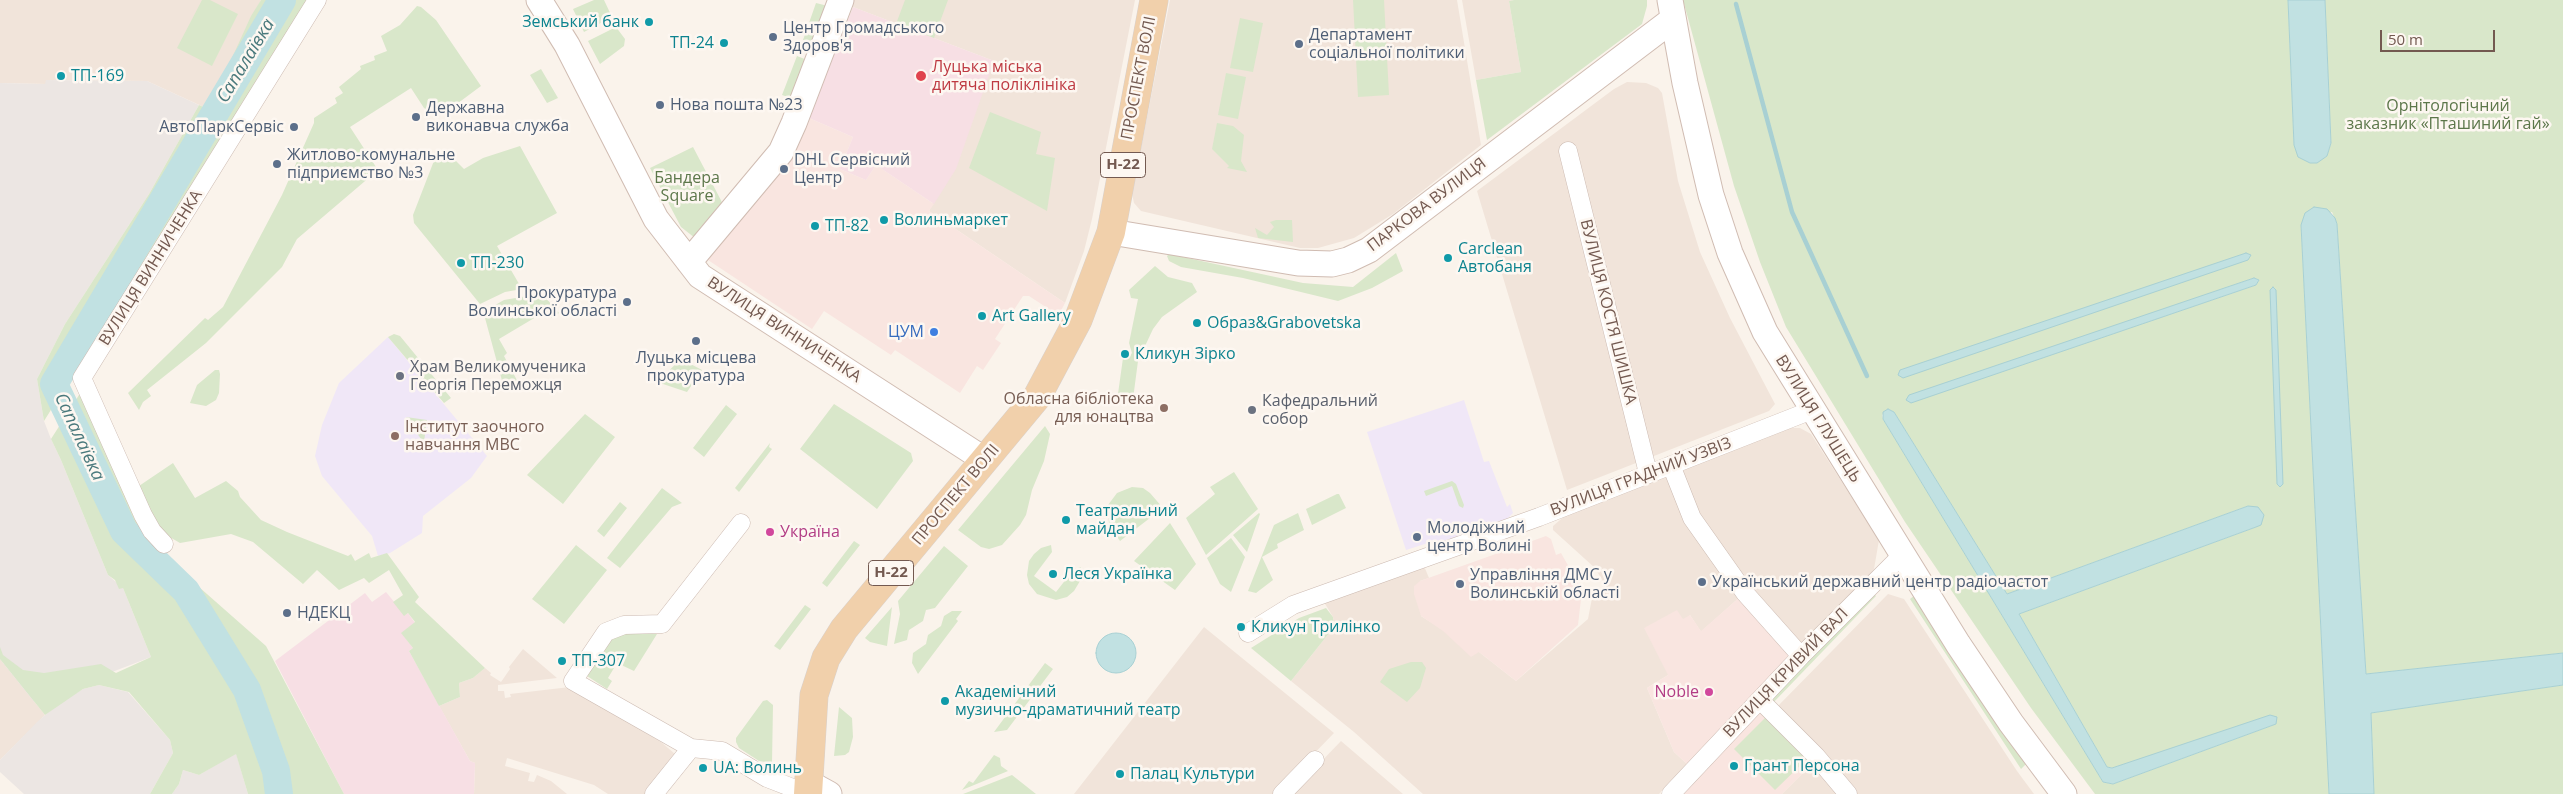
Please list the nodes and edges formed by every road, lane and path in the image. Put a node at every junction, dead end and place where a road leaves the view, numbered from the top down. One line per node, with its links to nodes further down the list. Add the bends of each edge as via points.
1 (317, 0): 14 (street, ВУЛИЦЯ ВИННИЧЕНКА, via 82,378 143,515)
2 (539, 0): 8 (main road, ВУЛИЦЯ ВИННИЧЕНКА, via 567,45 656,219)
3 (841, 0): 8 (main road, via 781,152)
4 (1154, 0): 7 (main road, ПРОСПЕКТ ВОЛІ / Н-22)
5 (1671, 10): 7 (main road, ПАРКОВА ВУЛИЦЯ, via 1369,250 1348,260 1332,264 1298,263); 9 (main road, ВУЛИЦЯ ГЛУШЕЦЬ, via 1710,195 1730,254 1765,332)
6 (1568, 151): 12 (street, ВУЛИЦЯ КОСТЯ ШИШКА)
7 (1111, 232): 10 (main road, ПРОСПЕКТ ВОЛІ / Н-22, via 1078,320 1050,375 1037,397)
8 (689, 262): 10 (main road, ВУЛИЦЯ ВИННИЧЕНКА, via 700,276)
9 (1812, 410): 11 (street, ВУЛИЦЯ ГРАДНИЙ УЗВІЗ); 15 (main road, ВУЛИЦЯ ГЛУШЕЦЬ)
10 (985, 460): 21 (main road, ПРОСПЕКТ ВОЛІ / Н-22, via 844,629 826,658 814,695)
11 (1671, 465): 12 (street, ВУЛИЦЯ ГРАДНИЙ УЗВІЗ); 17 (street, via 1692,518 1745,593)
12 (1648, 473): 16 (street, ВУЛИЦЯ ГРАДНИЙ УЗВІЗ, via 1521,524 1293,605)
13 (741, 523): 19 (street, via 662,624 624,624 606,632 573,681)
14 (164, 544)
15 (1903, 554): 17 (street, ВУЛИЦЯ КРИВИЙ ВАЛ); 26 (main road, ВУЛИЦЯ ГЛУШЕЦЬ, via 2011,724)
16 (1248, 633)
17 (1801, 656): 18 (street, ВУЛИЦЯ КРИВИЙ ВАЛ)
18 (1760, 700): 24 (street, ВУЛИЦЯ КРИВИЙ ВАЛ); 25 (street, via 1816,756)
19 (690, 748): 21 (street, via 722,751 767,778); 22 (street)
20 (1315, 760): 23 (street)
21 (814, 791)
22 (654, 794)
23 (1282, 794)
24 (1671, 794)
25 (1848, 794)
26 (2064, 794)

